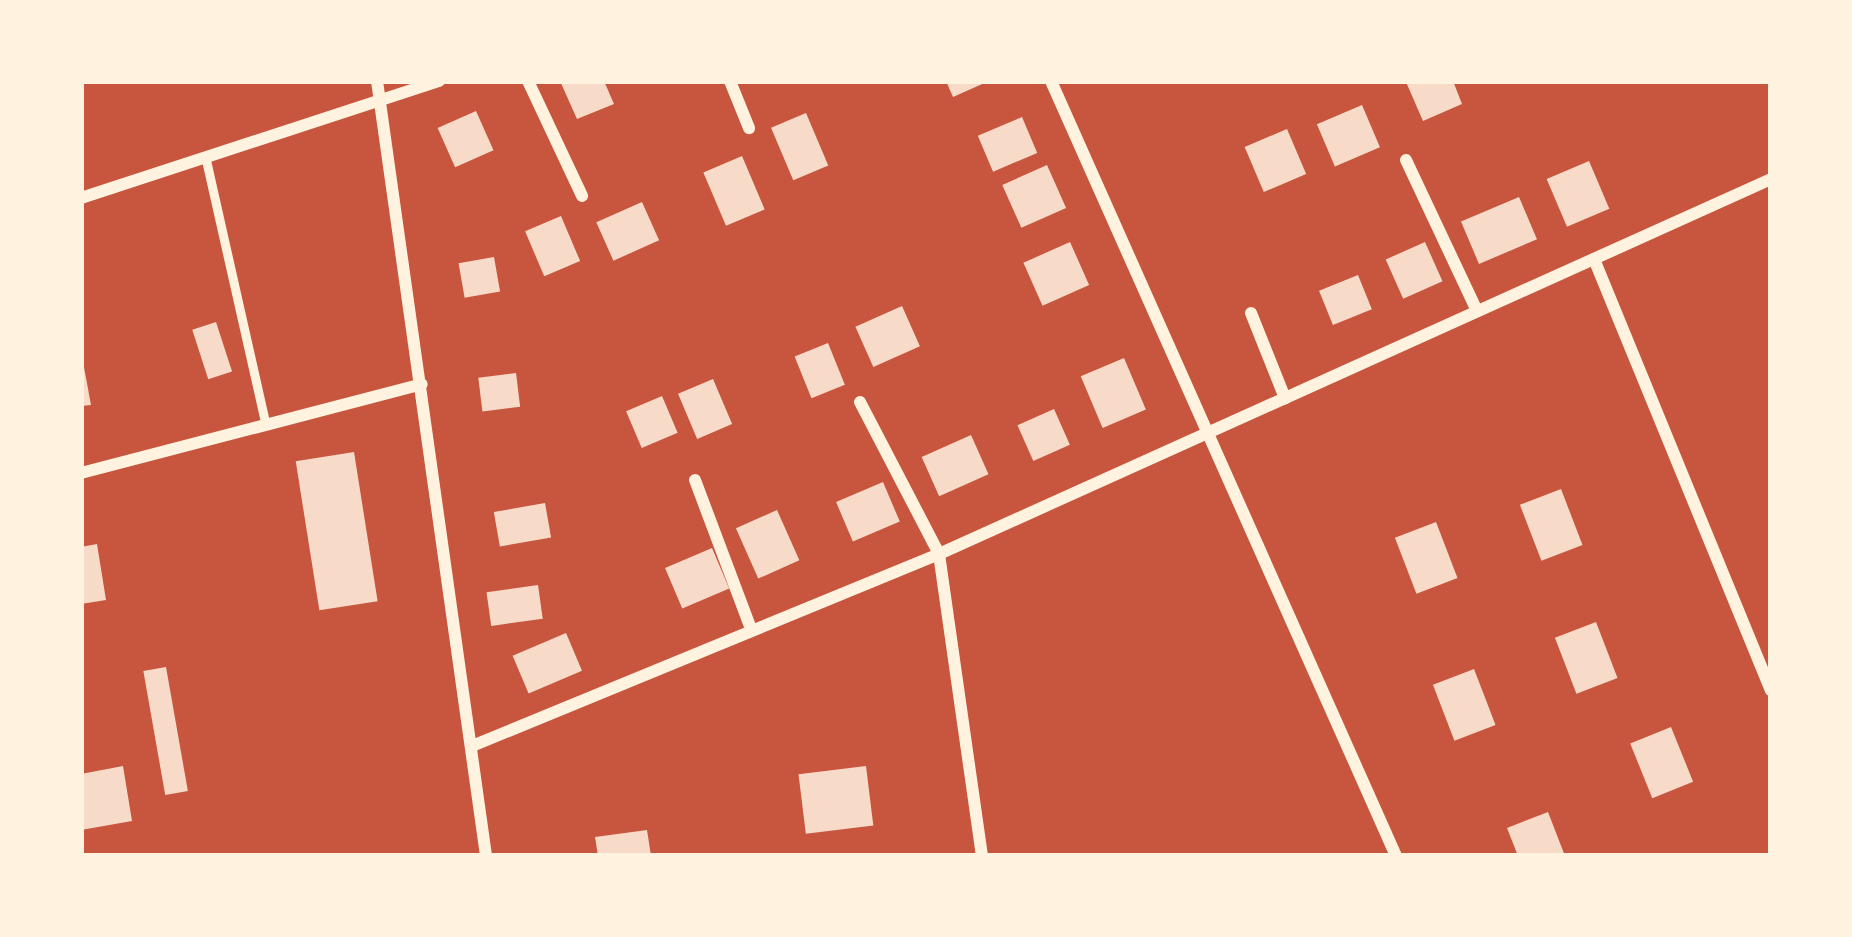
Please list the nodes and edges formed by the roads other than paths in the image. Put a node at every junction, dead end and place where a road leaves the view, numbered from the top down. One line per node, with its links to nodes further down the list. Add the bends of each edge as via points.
1 (377, 81): 6 (street)
2 (440, 81): 6 (street)
3 (529, 81): 11 (street)
4 (730, 81): 7 (street)
5 (1051, 81): 20 (street)
6 (381, 106): 8 (street); 16 (street)
7 (749, 128)
8 (206, 160): 12 (street); 19 (lane)
9 (1406, 160): 14 (street)
10 (1771, 179): 13 (street)
11 (582, 196)
12 (81, 198)
13 (1594, 259): 14 (street); 25 (street)
14 (1477, 311): 17 (street)
15 (1250, 313): 17 (street)
16 (422, 384): 19 (street); 26 (street)
17 (1285, 398): 20 (street)
18 (860, 402): 23 (street)
19 (265, 421): 21 (street)
20 (1214, 427): 23 (street); 29 (street)
21 (81, 473)
22 (694, 480): 24 (street)
23 (940, 554): 24 (street); 28 (street)
24 (748, 624): 26 (street)
25 (1771, 691)
26 (472, 746): 27 (street)
27 (486, 856)
28 (982, 856)
29 (1396, 856)

